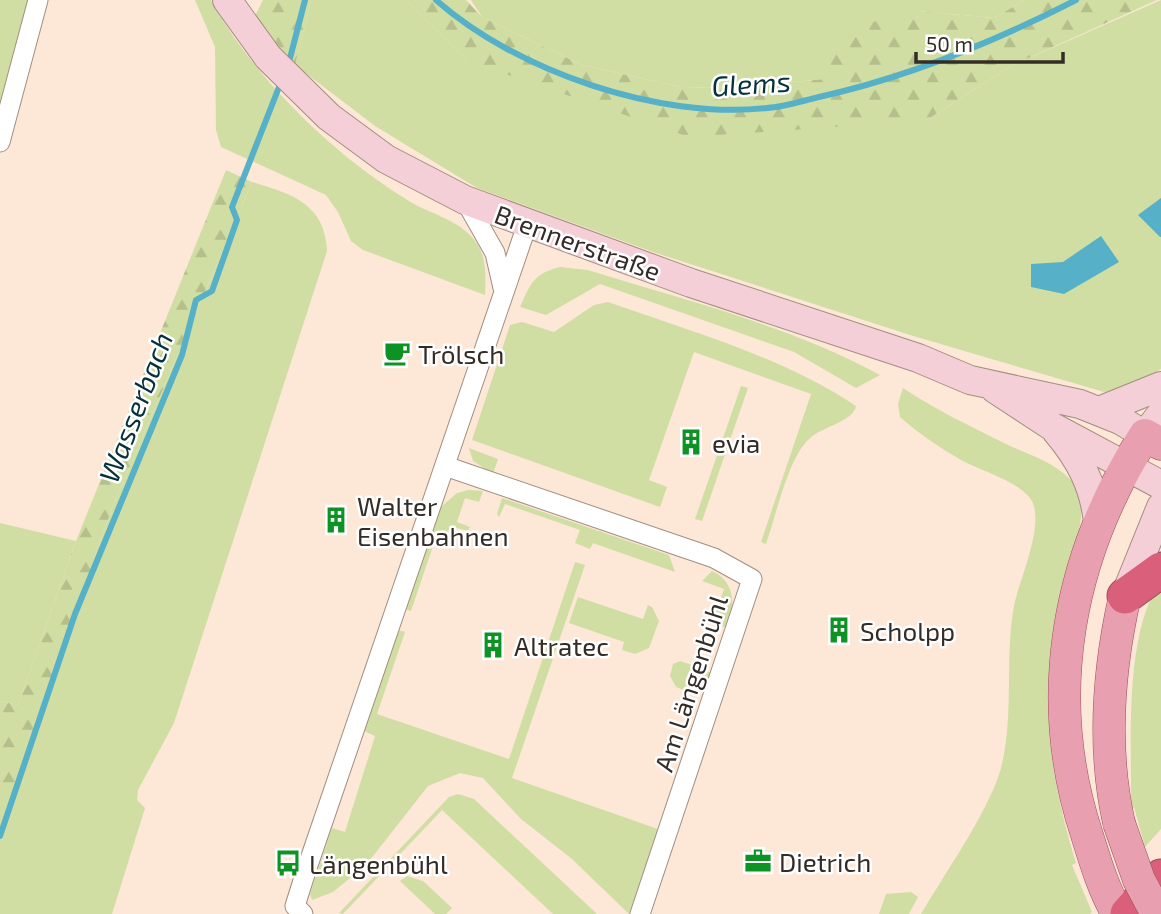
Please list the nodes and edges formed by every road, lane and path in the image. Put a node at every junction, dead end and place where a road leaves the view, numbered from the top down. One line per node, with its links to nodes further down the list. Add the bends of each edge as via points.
1 (38, 0): 3 (street)
2 (227, 0): 4 (main road, Brennerstraße, via 300,92 359,141)
3 (0, 142)
4 (465, 200): 5 (main road, Brennerstraße); 6 (street, via 495,253)
5 (527, 225): 6 (street); 7 (main road, Brennerstraße)
6 (503, 289): 13 (street)
7 (990, 386): 9 (main road, Brennerstraße, via 1035,392); 10 (main road, Brennerstraße)
8 (1161, 386): 9 (main road)
9 (1099, 411): 11 (main road, Brennerstraße)
10 (1053, 427): 12 (main road, Brennerstraße); 16 (main road, via 1073,450 1091,484)
11 (1156, 431): 12 (main road)
12 (1126, 464): 14 (main road, Brennerstraße); 16 (main road)
13 (445, 466): 20 (street, via 295,906); 21 (street, Am Längenbühl, via 714,558 752,579)
14 (1161, 485)
15 (1161, 507): 18 (main road)
16 (1098, 522): 22 (main road, via 1070,615 1062,702 1074,791)
17 (1161, 570): 18 (highway)
18 (1125, 596): 24 (main road, bridge, via 1109,692 1110,769 1119,823 1139,880)
19 (1161, 877): 23 (highway)
20 (303, 914)
21 (640, 914)
22 (1118, 914)
23 (1128, 914)
24 (1157, 914)

